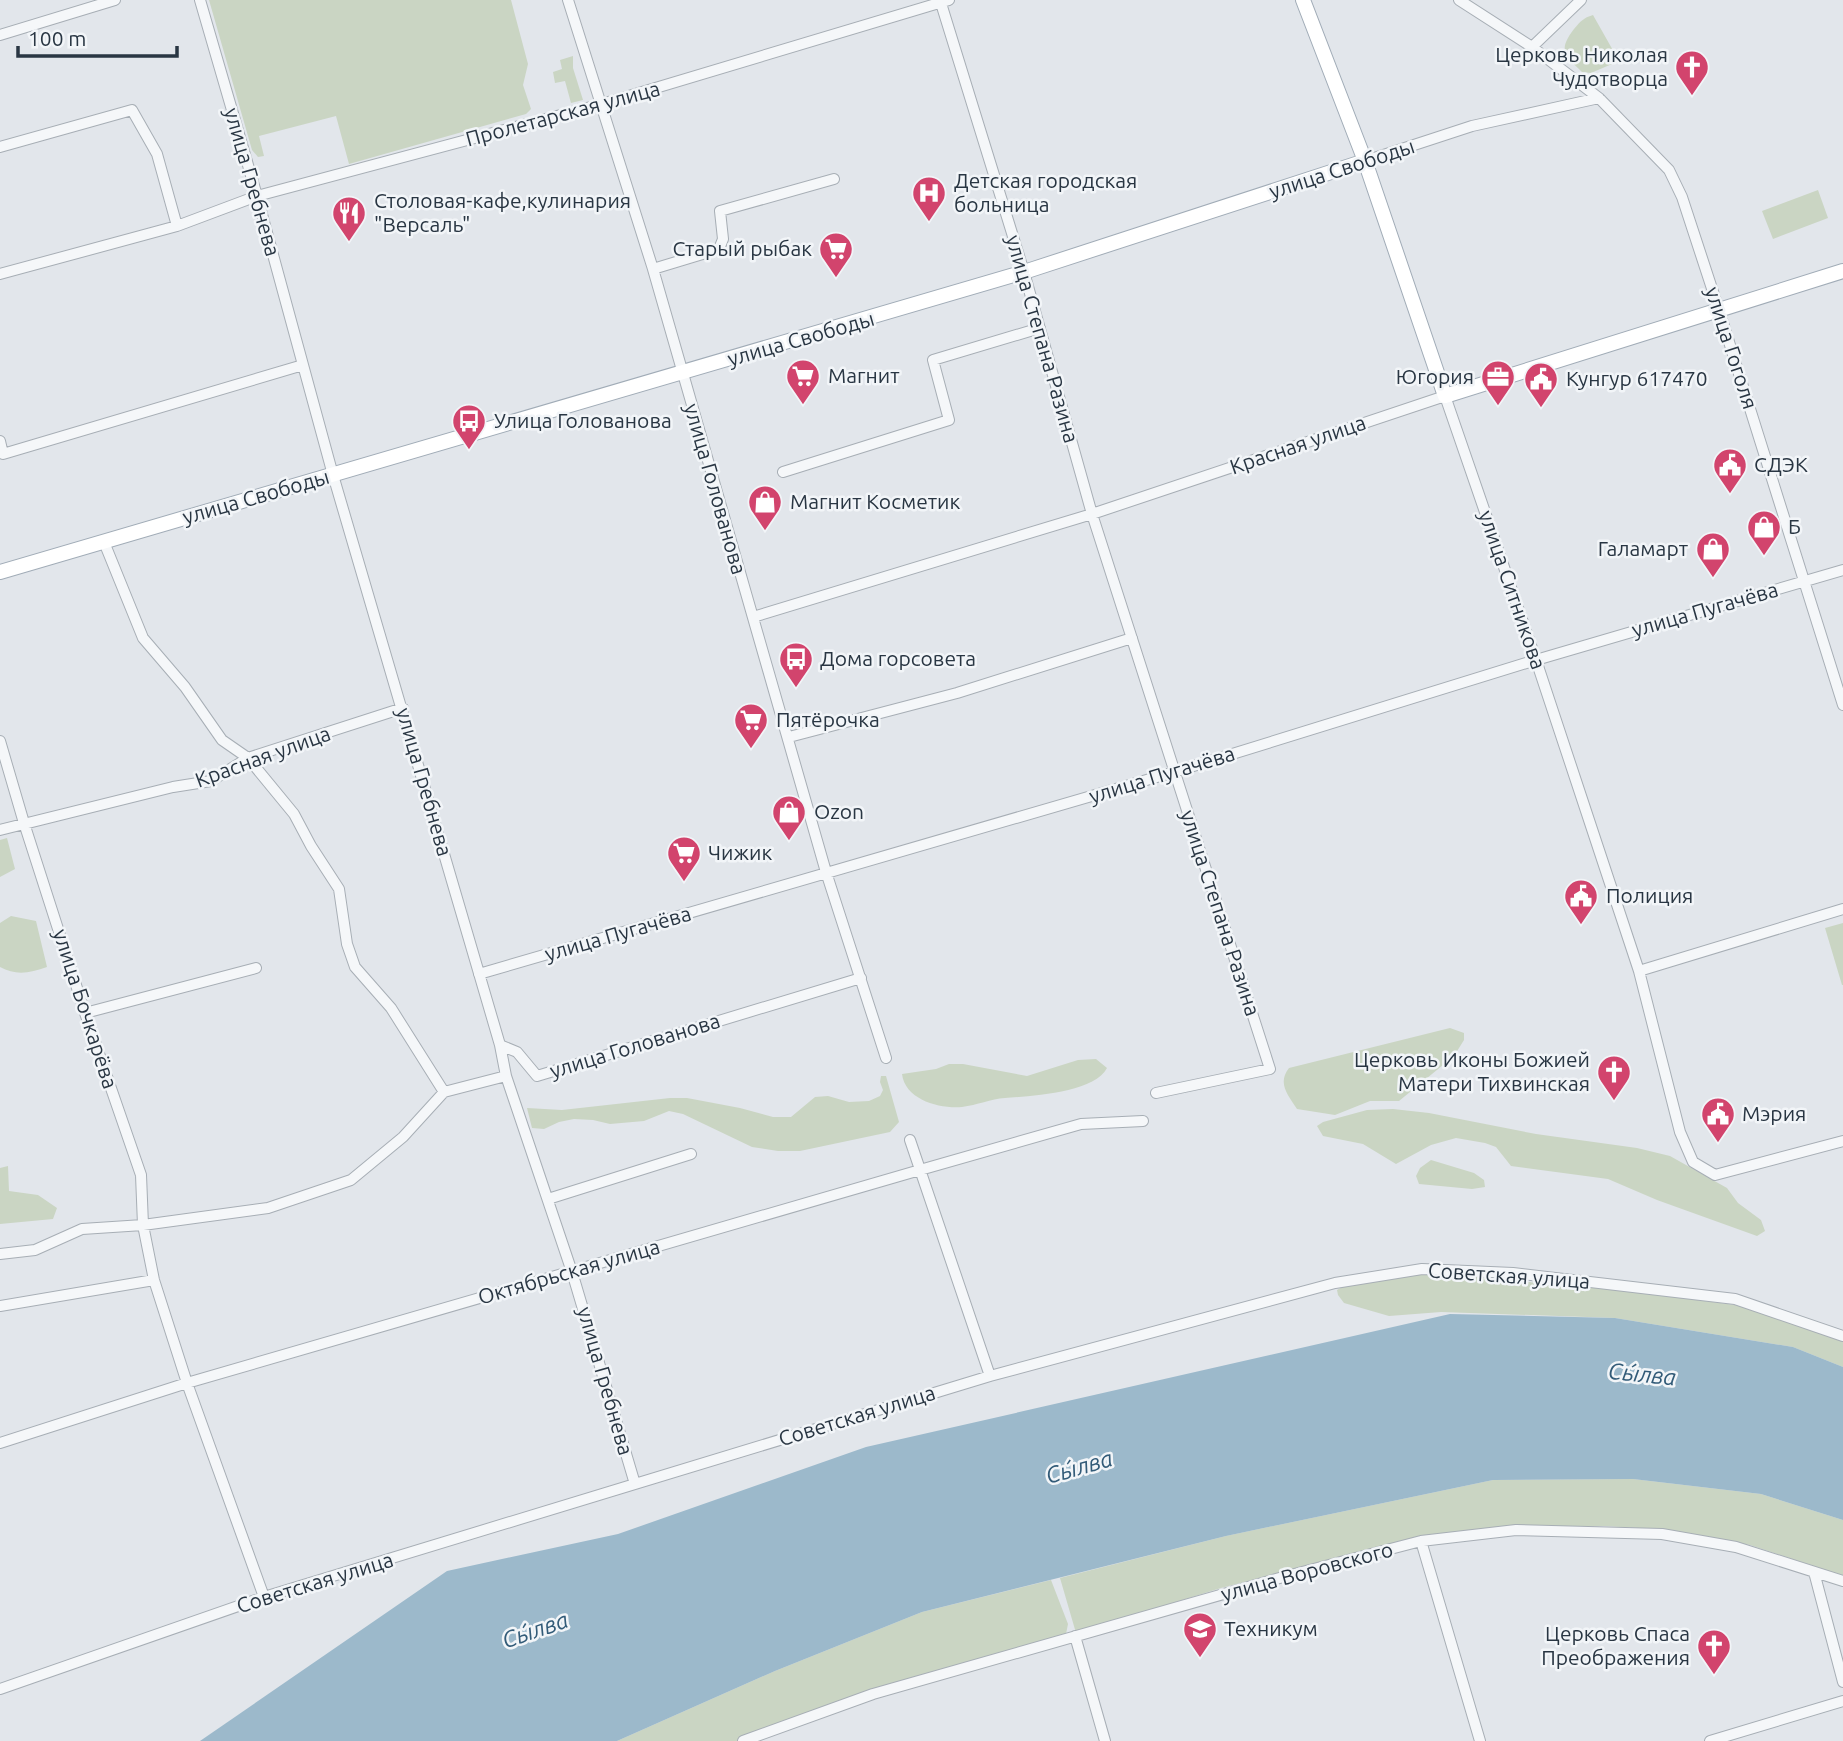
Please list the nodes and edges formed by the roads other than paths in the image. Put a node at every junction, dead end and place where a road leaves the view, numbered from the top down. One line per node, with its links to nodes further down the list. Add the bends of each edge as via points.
1 (115, 0): 8 (street)
2 (200, 0): 15 (street, улица Гребнева)
3 (568, 0): 11 (street, улица Голованова)
4 (1303, 0): 13 (main road, улица Ситникова)
5 (1459, 0): 9 (street, улица Гоголя)
6 (1581, 0): 9 (street)
7 (943, 1): 11 (street, Пролетарская улица); 19 (street, улица Степана Разина)
8 (0, 35)
9 (1532, 47): 10 (street, улица Гоголя)
10 (1599, 98): 13 (street, улица Свободы, via 1472,126); 21 (street, улица Гоголя, via 1670,170)
11 (602, 104): 15 (street, Пролетарская улица); 17 (street, улица Голованова)
12 (0, 147): 16 (street, via 132,110 157,154)
13 (1366, 161): 19 (main road, улица Свободы); 25 (main road, улица Ситникова)
14 (834, 179): 17 (street, via 720,211 723,239 719,249)
15 (257, 196): 16 (street, Пролетарская улица); 23 (street, улица Гребнева)
16 (177, 226): 20 (street, Пролетарская улица)
17 (653, 269): 24 (street, улица Голованова)
18 (1843, 271): 21 (main road, Красная улица)
19 (1024, 272): 22 (street, улица Степана Разина); 24 (main road, улица Свободы)
20 (0, 274)
21 (1719, 310): 25 (main road, Красная улица); 33 (street, улица Гоголя)
22 (1040, 328): 27 (street, via 933,360 948,420); 29 (street, улица Степана Разина)
23 (303, 365): 26 (street, via 4,454); 28 (street, улица Гребнева)
24 (681, 373): 28 (main road, улица Свободы); 34 (street, улица Голованова)
25 (1445, 396): 29 (street, Красная улица); 36 (street, улица Ситникова)
26 (0, 441)
27 (783, 472)
28 (333, 475): 30 (main road, улица Свободы); 38 (street, улица Гребнева)
29 (1093, 514): 34 (street, Красная улица); 35 (street, улица Степана Разина)
30 (104, 542): 32 (main road, улица Свободы); 41 (street, via 143,638 222,740)
31 (1843, 570): 33 (street, улица Пугачёва)
32 (0, 572)
33 (1805, 580): 36 (street, улица Пугачёва); 37 (street, улица Гоголя)
34 (753, 618): 39 (street, улица Голованова)
35 (1132, 638): 39 (street, via 957,693); 42 (street, улица Степана Разина)
36 (1536, 660): 42 (street, улица Пугачёва); 48 (street, улица Ситникова)
37 (1843, 705)
38 (403, 708): 41 (street, Красная улица); 49 (street, улица Гребнева)
39 (789, 737): 45 (street, улица Голованова)
40 (0, 741): 43 (street, улица Бочкарёва)
41 (248, 758): 43 (street, Красная улица, via 211,781); 55 (street, via 294,814 338,889 355,967 391,1008)
42 (1174, 772): 45 (street, улица Пугачёва); 56 (street, улица Степана Разина, via 1270,1069)
43 (24, 823): 44 (street, Красная улица); 51 (street, улица Бочкарёва)
44 (0, 830)
45 (827, 872): 49 (street, улица Пугачёва); 50 (street, улица Голованова)
46 (1843, 909): 48 (street)
47 (256, 968): 51 (street)
48 (1639, 971): 59 (street, улица Ситникова, via 1680,1132 1693,1162 1715,1175)
49 (479, 974): 52 (street, улица Гребнева)
50 (862, 978): 52 (street, улица Голованова, via 537,1076 517,1052); 53 (street, улица Голованова)
51 (85, 1013): 63 (street, улица Бочкарёва, via 141,1175)
52 (500, 1045): 54 (street, улица Гребнева)
53 (886, 1058)
54 (506, 1076): 55 (street); 62 (street, улица Гребнева)
55 (444, 1092): 63 (street, via 403,1138 351,1180 268,1209)
56 (1156, 1093)
57 (1143, 1121): 61 (street, Октябрьская улица, via 1081,1124)
58 (910, 1140): 61 (street)
59 (1843, 1141)
60 (691, 1154): 62 (street)
61 (920, 1170): 65 (street, Октябрьская улица); 69 (street)
62 (548, 1199): 65 (street, улица Гребнева)
63 (143, 1225): 64 (street, via 82,1229 35,1250); 66 (street, улица Бочкарёва)
64 (0, 1254)
65 (572, 1272): 70 (street, Октябрьская улица); 72 (street, улица Гребнева)
66 (154, 1280): 67 (street); 70 (street, улица Бочкарёва)
67 (0, 1307)
68 (1843, 1336): 69 (street, Советская улица, via 1735,1299 1513,1273 1422,1269 1335,1283)
69 (990, 1376): 72 (street, Советская улица)
70 (187, 1383): 71 (street, Октябрьская улица); 76 (street, улица Бочкарёва)
71 (0, 1443)
72 (635, 1483): 76 (street, Советская улица)
73 (1421, 1541): 74 (street, улица Воровского, via 1516,1530 1662,1534 1736,1547); 77 (street, улица Воровского); 83 (street)
74 (1814, 1572): 75 (street, улица Воровского); 78 (street)
75 (1843, 1581)
76 (264, 1597): 79 (street, Советская улица)
77 (1074, 1636): 81 (street, улица Воровского, via 873,1693); 82 (street)
78 (1843, 1682)
79 (0, 1689)
80 (1843, 1701): 84 (street)
81 (743, 1741)
82 (1105, 1741)
83 (1480, 1741)
84 (1710, 1741)

